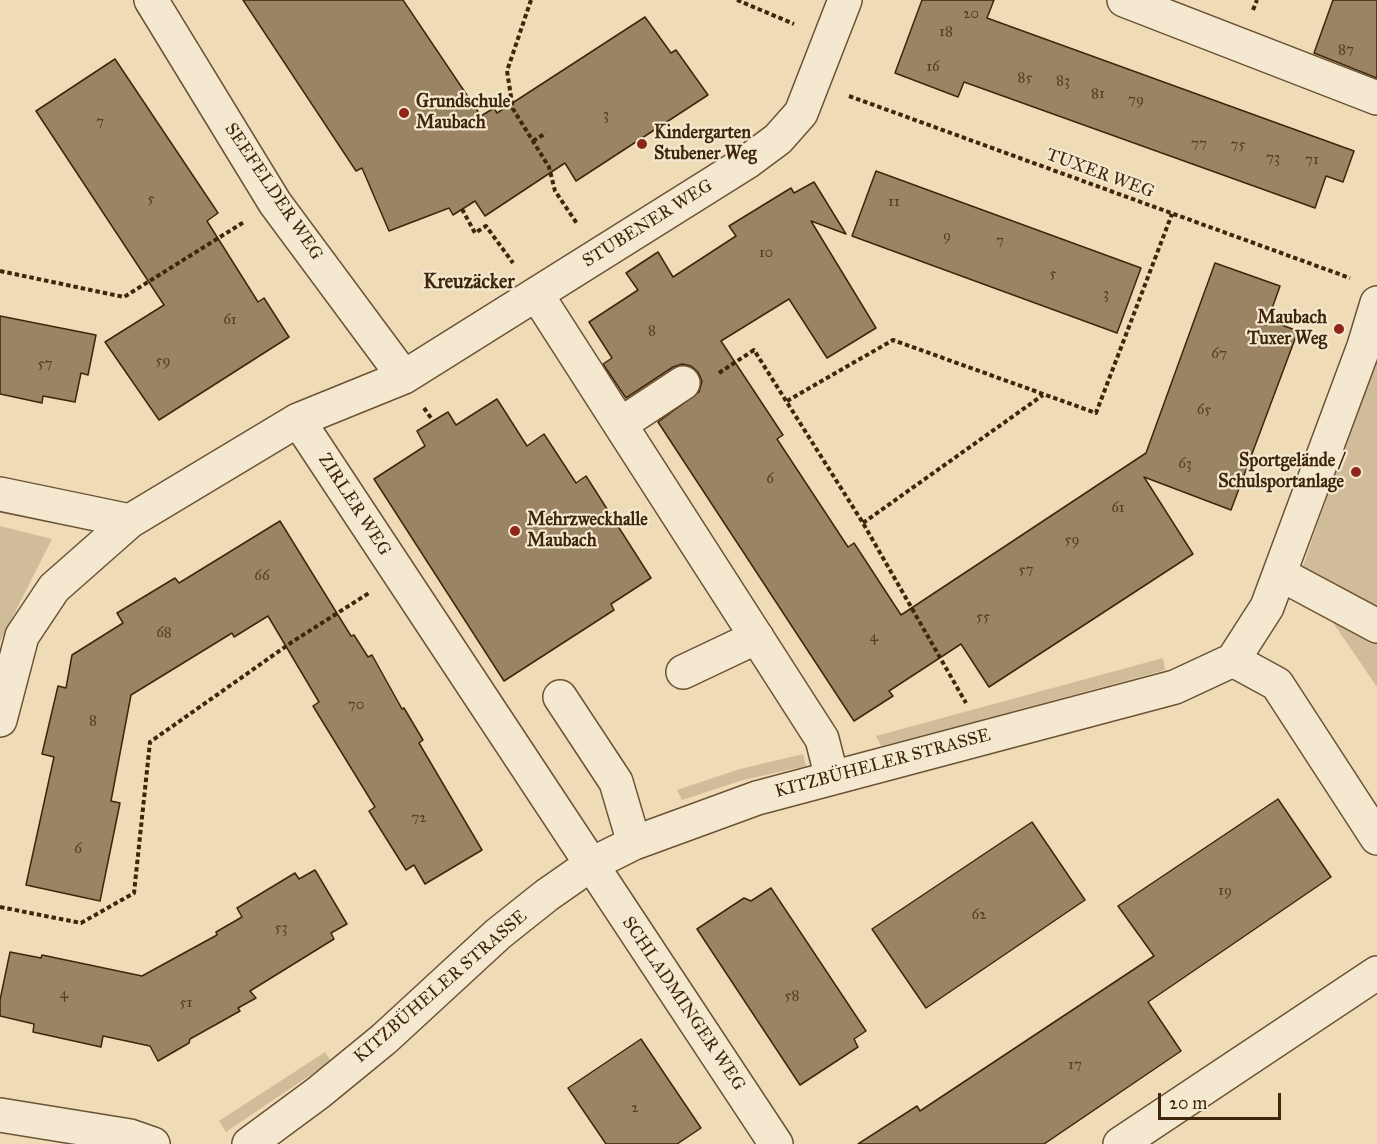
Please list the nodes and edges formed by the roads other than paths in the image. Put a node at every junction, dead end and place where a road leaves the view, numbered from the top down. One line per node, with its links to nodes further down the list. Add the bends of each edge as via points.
1 (151, 0): 7 (street, SEEFELDER WEG, via 184,42)
2 (845, 0): 6 (street, STUBENER WEG, via 801,113 778,140)
3 (1124, 0): 4 (street)
4 (1377, 98)
5 (1367, 292): 13 (street, via 1364,346)
6 (537, 295): 7 (street, STUBENER WEG); 10 (street)
7 (404, 377): 9 (street, STUBENER WEG)
8 (683, 383): 10 (street)
9 (298, 420): 12 (street); 23 (street, ZIRLER WEG)
10 (621, 424): 15 (street)
11 (0, 494): 12 (street)
12 (130, 521): 19 (street, via 54,588 22,636)
13 (1280, 574): 14 (street); 16 (street, via 1267,607)
14 (1377, 626)
15 (757, 637): 17 (street); 20 (street, via 822,739)
16 (1233, 660): 20 (street, KITZBÜHELER STRASSE, via 1175,687); 21 (street, via 1277,684)
17 (683, 672)
18 (560, 697): 22 (street, via 616,782)
19 (0, 720)
20 (832, 778): 22 (street, KITZBÜHELER STRASSE, via 757,798)
21 (1377, 838)
22 (634, 843): 23 (street, KITZBÜHELER STRASSE)
23 (590, 865): 27 (street, KITZBÜHELER STRASSE, via 498,934 384,1039); 28 (street, SCHLADMINGER WEG)
24 (1377, 973): 29 (street)
25 (0, 1115): 26 (street, via 130,1136)
26 (153, 1144)
27 (249, 1144)
28 (776, 1144)
29 (1120, 1144)

